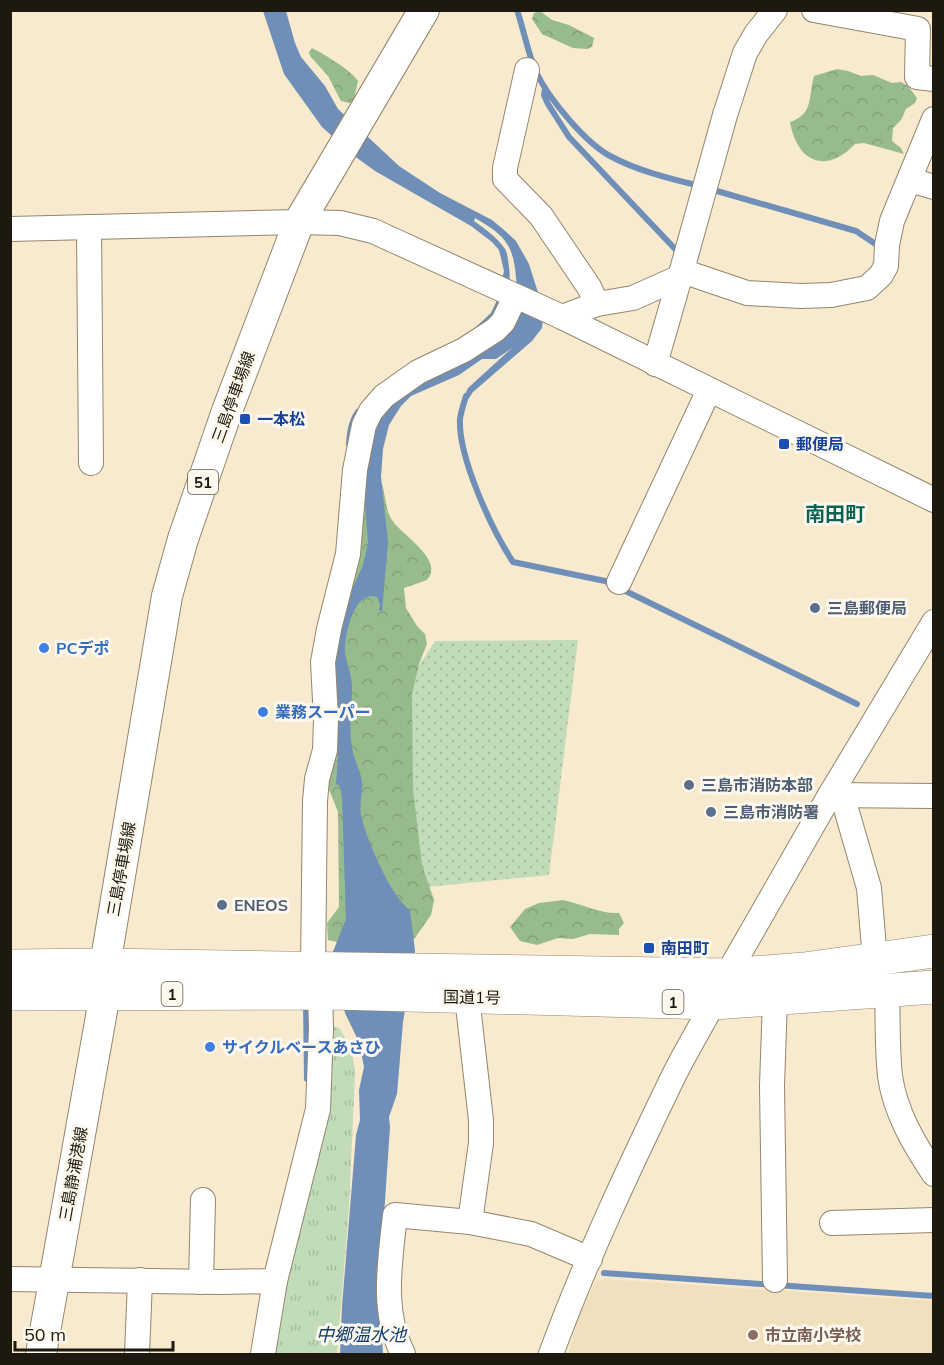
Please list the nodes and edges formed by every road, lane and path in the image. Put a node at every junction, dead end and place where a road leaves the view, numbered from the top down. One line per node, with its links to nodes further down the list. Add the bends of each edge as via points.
1 (424, 10): 9 (main road, 三島停車場線 / 51)
2 (775, 10): 12 (street, via 745,53)
3 (814, 10): 5 (street, via 918,29 917,77)
4 (527, 70): 14 (street, via 504,179 541,216)
5 (933, 79)
6 (933, 119): 7 (street)
7 (910, 180): 8 (street); 12 (street, via 889,231 886,266 867,288 831,295 747,293)
8 (933, 187)
9 (299, 222): 10 (street); 13 (street, via 373,231); 28 (main road, 三島停車場線 / 51, via 227,411 167,596)
10 (89, 227): 11 (street); 18 (street)
11 (10, 229)
12 (681, 274): 14 (street, via 633,298); 16 (street)
13 (516, 297): 15 (street); 29 (street, via 495,330 418,372 384,396 370,411 364,425 348,554 323,662 325,750 315,801)
14 (597, 304): 15 (street)
15 (557, 315): 16 (street)
16 (655, 364): 17 (street)
17 (709, 390): 19 (street); 20 (street)
18 (91, 463)
19 (933, 500)
20 (619, 582)
21 (933, 622): 22 (street)
22 (836, 795): 23 (street); 25 (street, via 869,888); 32 (street)
23 (933, 796)
24 (933, 951): 25 (highway, 1)
25 (875, 960): 27 (highway, 1)
26 (10, 966): 28 (highway, 国道1号 / 1)
27 (804, 969): 31 (highway, 国道1号 / 1); 32 (highway, 1)
28 (105, 979): 29 (highway, 国道1号 / 1); 34 (highway, 国道1号 / 1); 43 (main road, 三島静浦港線)
29 (325, 980): 30 (highway, 国道1号 / 1); 47 (street, via 318,1109)
30 (414, 983): 32 (highway, 1); 35 (highway, 国道1号 / 1)
31 (933, 983): 33 (highway, 国道1号 / 1)
32 (721, 989): 35 (highway, 国道1号 / 1); 36 (highway, 国道1号 / 1); 42 (street, via 674,1076)
33 (886, 991): 36 (highway, 国道1号 / 1); 37 (street, via 892,1086 913,1143)
34 (10, 994)
35 (467, 997): 40 (street, via 481,1120)
36 (775, 999): 46 (street)
37 (933, 1173)
38 (203, 1200): 48 (street)
39 (933, 1220): 41 (street)
40 (470, 1222): 42 (street, via 531,1234); 52 (street, via 395,1215 388,1291 392,1328)
41 (832, 1223)
42 (590, 1259): 53 (street)
43 (54, 1278): 44 (street); 45 (street); 49 (main road, 三島静浦港線)
44 (10, 1279)
45 (140, 1280): 48 (street); 50 (street)
46 (775, 1280)
47 (275, 1281): 48 (street); 51 (street)
48 (201, 1282)
49 (41, 1354)
50 (137, 1354)
51 (263, 1354)
52 (403, 1354)
53 (551, 1354)

